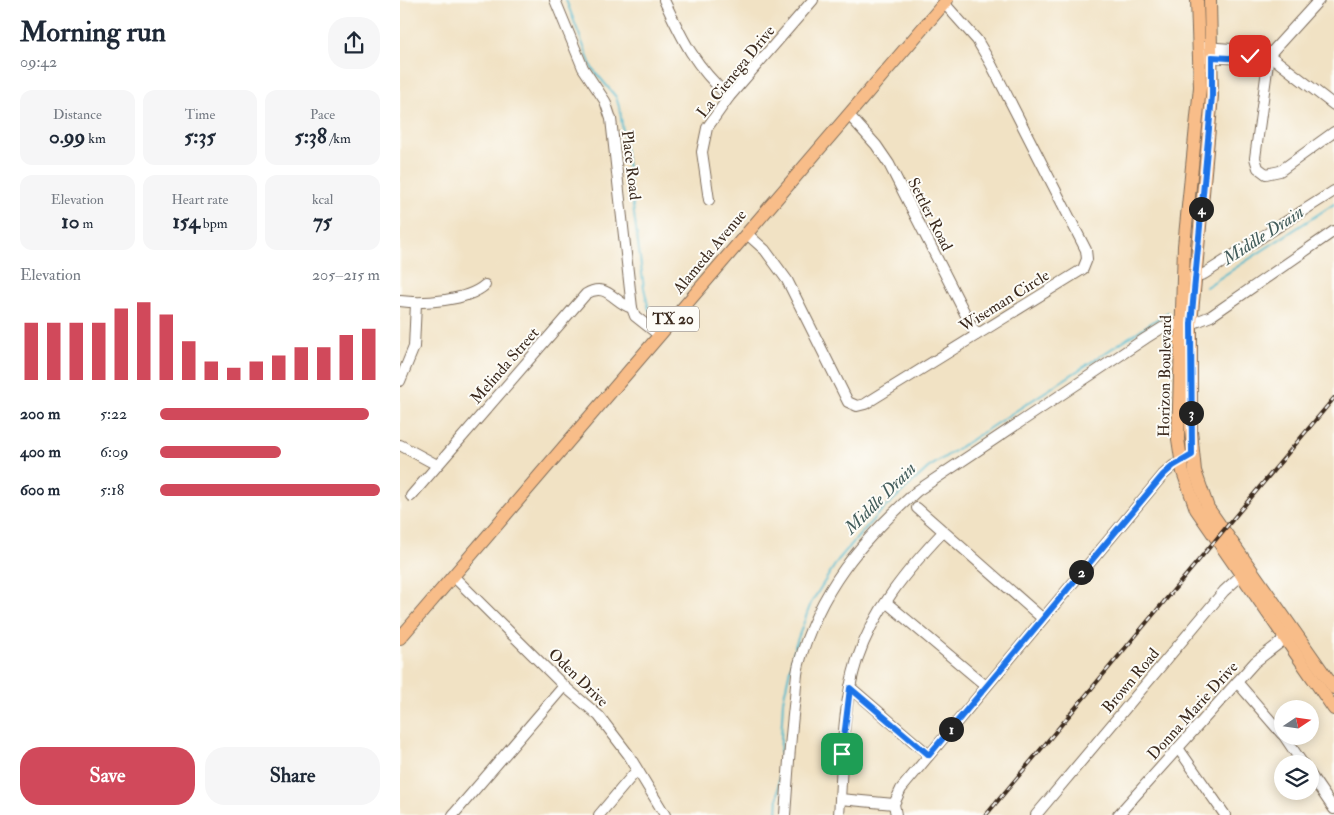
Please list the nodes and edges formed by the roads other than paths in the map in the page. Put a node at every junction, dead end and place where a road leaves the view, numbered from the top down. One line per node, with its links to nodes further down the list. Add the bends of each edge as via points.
1 (555, 0): 22 (street, Place Road, via 582,68 605,101 611,119)
2 (664, 0): 10 (street, via 693,58)
3 (813, 0): 10 (street, La Cienega Drive)
4 (1197, 0): 8 (main road, Horizon Boulevard)
5 (1210, 0): 8 (main road, Horizon Boulevard)
6 (1319, 0): 9 (street)
7 (945, 2): 12 (main road, Alameda Avenue / TX 20); 25 (street, Wiseman Circle, via 977,40 1087,254 1086,264 1077,273)
8 (1206, 52): 9 (street, via 1246,59); 18 (main road, Horizon Boulevard, via 1212,96)
9 (1269, 55): 11 (street); 13 (street, via 1255,158 1258,168 1266,174 1280,171)
10 (729, 97): 15 (street, La Cienega Drive, via 711,120 702,142)
11 (1334, 105)
12 (848, 114): 17 (main road, Alameda Avenue / TX 20); 25 (street, Settler Road, via 889,164)
13 (1334, 132)
14 (1334, 191): 18 (street, via 1204,274)
15 (708, 200)
16 (1334, 231): 23 (street, via 1210,316)
17 (746, 233): 24 (main road, Alameda Avenue / TX 20); 25 (street, Wiseman Circle, via 765,250 787,280 848,402 853,405 865,404)
18 (1188, 278): 23 (main road, Horizon Boulevard)
19 (485, 285): 21 (street, via 465,296)
20 (400, 302): 21 (street)
21 (416, 303): 26 (street, via 414,347)
22 (632, 308): 24 (street, via 635,316); 29 (street, Melinda Street, via 624,306 608,291 597,289 586,294)
23 (1186, 324): 28 (main road, Horizon Boulevard); 56 (street, via 1162,328 917,491 858,548 815,616 799,665)
24 (659, 335): 34 (main road, Alameda Avenue / TX 20)
25 (976, 335)
26 (400, 381)
27 (400, 445): 29 (street)
28 (1186, 458): 33 (main road, Horizon Boulevard, via 1195,471 1208,508); 36 (street, via 1163,475)
29 (437, 465): 30 (street, Melinda Street)
30 (410, 496)
31 (917, 508): 32 (street)
32 (944, 532): 35 (street, via 902,578); 36 (street)
33 (1246, 571): 37 (main road, Horizon Boulevard); 59 (street, Brown Road, via 1224,591)
34 (453, 576): 38 (main road, Alameda Avenue / TX 20); 40 (street, Oden Drive)
35 (887, 603): 41 (street); 42 (street, via 862,646)
36 (1042, 618): 41 (street)
37 (1290, 635): 39 (street, Donna Marie Drive, via 1261,657); 43 (main road, Horizon Boulevard); 44 (main road, Horizon Boulevard)
38 (400, 638)
39 (1237, 682): 45 (street); 46 (street, Donna Marie Drive)
40 (564, 686): 48 (street, Oden Drive, via 599,716); 53 (street)
41 (986, 686): 47 (street)
42 (850, 688): 47 (street); 50 (street)
43 (1334, 688)
44 (1334, 709)
45 (1274, 725)
46 (1178, 748): 60 (street, Donna Marie Drive); 61 (street)
47 (929, 755): 51 (street, via 901,789)
48 (637, 770): 54 (street); 55 (street, Oden Drive)
49 (1319, 787): 52 (street)
50 (840, 800): 51 (street); 57 (street)
51 (894, 804): 58 (street)
52 (1334, 809)
53 (453, 815)
54 (599, 815)
55 (665, 815)
56 (785, 815)
57 (839, 815)
58 (896, 815)
59 (1036, 815)
60 (1118, 815)
61 (1225, 815)

